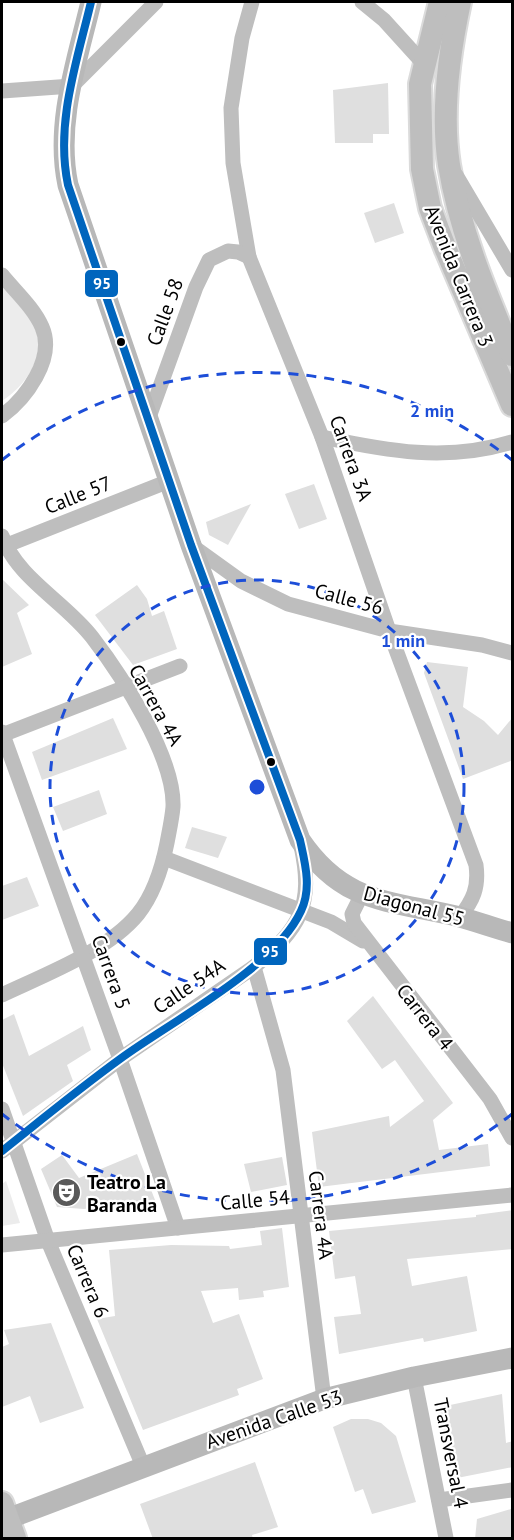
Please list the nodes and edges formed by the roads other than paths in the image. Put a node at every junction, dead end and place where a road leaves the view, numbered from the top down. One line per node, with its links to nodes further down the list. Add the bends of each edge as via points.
1 (91, 2): 8 (street)
2 (156, 2): 8 (street)
3 (252, 2): 11 (street, Carrera 3A, via 231,108 233,163)
4 (362, 2): 7 (street)
5 (440, 2): 7 (main road, Avenida Carrera 3)
6 (460, 2): 10 (main road, Avenida Carrera 3, via 448,82)
7 (423, 63): 15 (main road, Avenida Carrera 3, via 420,147 430,208)
8 (72, 86): 9 (street); 17 (street, via 62,148 68,185)
9 (2, 91)
10 (448, 163): 12 (street); 14 (main road, Avenida Carrera 3, via 472,257)
11 (249, 257): 17 (street, Calle 58, via 228,250 209,260); 18 (street, Carrera 3A)
12 (513, 270)
13 (2, 275): 16 (street, via 37,318 45,344 30,387)
14 (513, 355)
15 (513, 405)
16 (2, 416)
17 (148, 420): 20 (street)
18 (322, 437): 19 (street, via 392,452 440,455); 23 (street, Carrera 3A)
19 (513, 442)
20 (169, 481): 21 (street, Calle 57); 22 (street)
21 (3, 543): 26 (street, Carrera 4A, via 18,564 92,637)
22 (191, 545): 23 (street, Calle 56, via 241,580 288,604); 28 (street)
23 (389, 631): 24 (street, Calle 56); 32 (street, Carrera 3A, via 476,865 478,878 473,899)
24 (513, 653)
25 (180, 666): 26 (street)
26 (124, 687): 27 (street); 29 (street, Carrera 4A, via 157,742 169,775 173,806)
27 (2, 734): 35 (street, Carrera 5)
28 (300, 840): 30 (street, Diagonal 55, via 326,873); 31 (street, Calle 54A, via 307,885)
29 (164, 858): 31 (street); 35 (street, Carrera 4A, via 155,886 138,914 117,934)
30 (362, 894): 32 (street, Diagonal 55); 34 (street, Carrera 4, via 352,914)
31 (302, 911): 34 (street); 36 (street, Calle 54A, via 289,933)
32 (460, 917): 33 (street, Diagonal 55)
33 (513, 933)
34 (367, 943): 40 (street, Carrera 4, via 490,1099)
35 (82, 956): 37 (street, Carrera 4A); 38 (street, Carrera 5)
36 (254, 967): 38 (street, Calle 54A); 43 (street, Carrera 4A, via 283,1070)
37 (2, 995)
38 (120, 1059): 41 (street, Calle 54A); 44 (street, Carrera 5)
39 (2, 1109): 41 (street, Carrera 6)
40 (513, 1138)
41 (8, 1146): 45 (street, Carrera 6)
42 (513, 1195): 43 (street, Calle 54)
43 (300, 1217): 44 (street, Calle 54); 49 (street, Carrera 4A)
44 (178, 1228): 45 (street, Calle 54)
45 (48, 1241): 46 (street, Calle 54); 50 (street, Carrera 6)
46 (2, 1245)
47 (513, 1358): 48 (street, Avenida Calle 53)
48 (414, 1377): 49 (street, Avenida Calle 53); 52 (street, Transversal 4)
49 (324, 1399): 50 (street, Avenida Calle 53)
50 (143, 1466): 53 (street, Avenida Calle 53, via 44,1505)
51 (513, 1490): 52 (street)
52 (439, 1500): 54 (street, Transversal 4)
53 (7, 1525)
54 (446, 1539)

